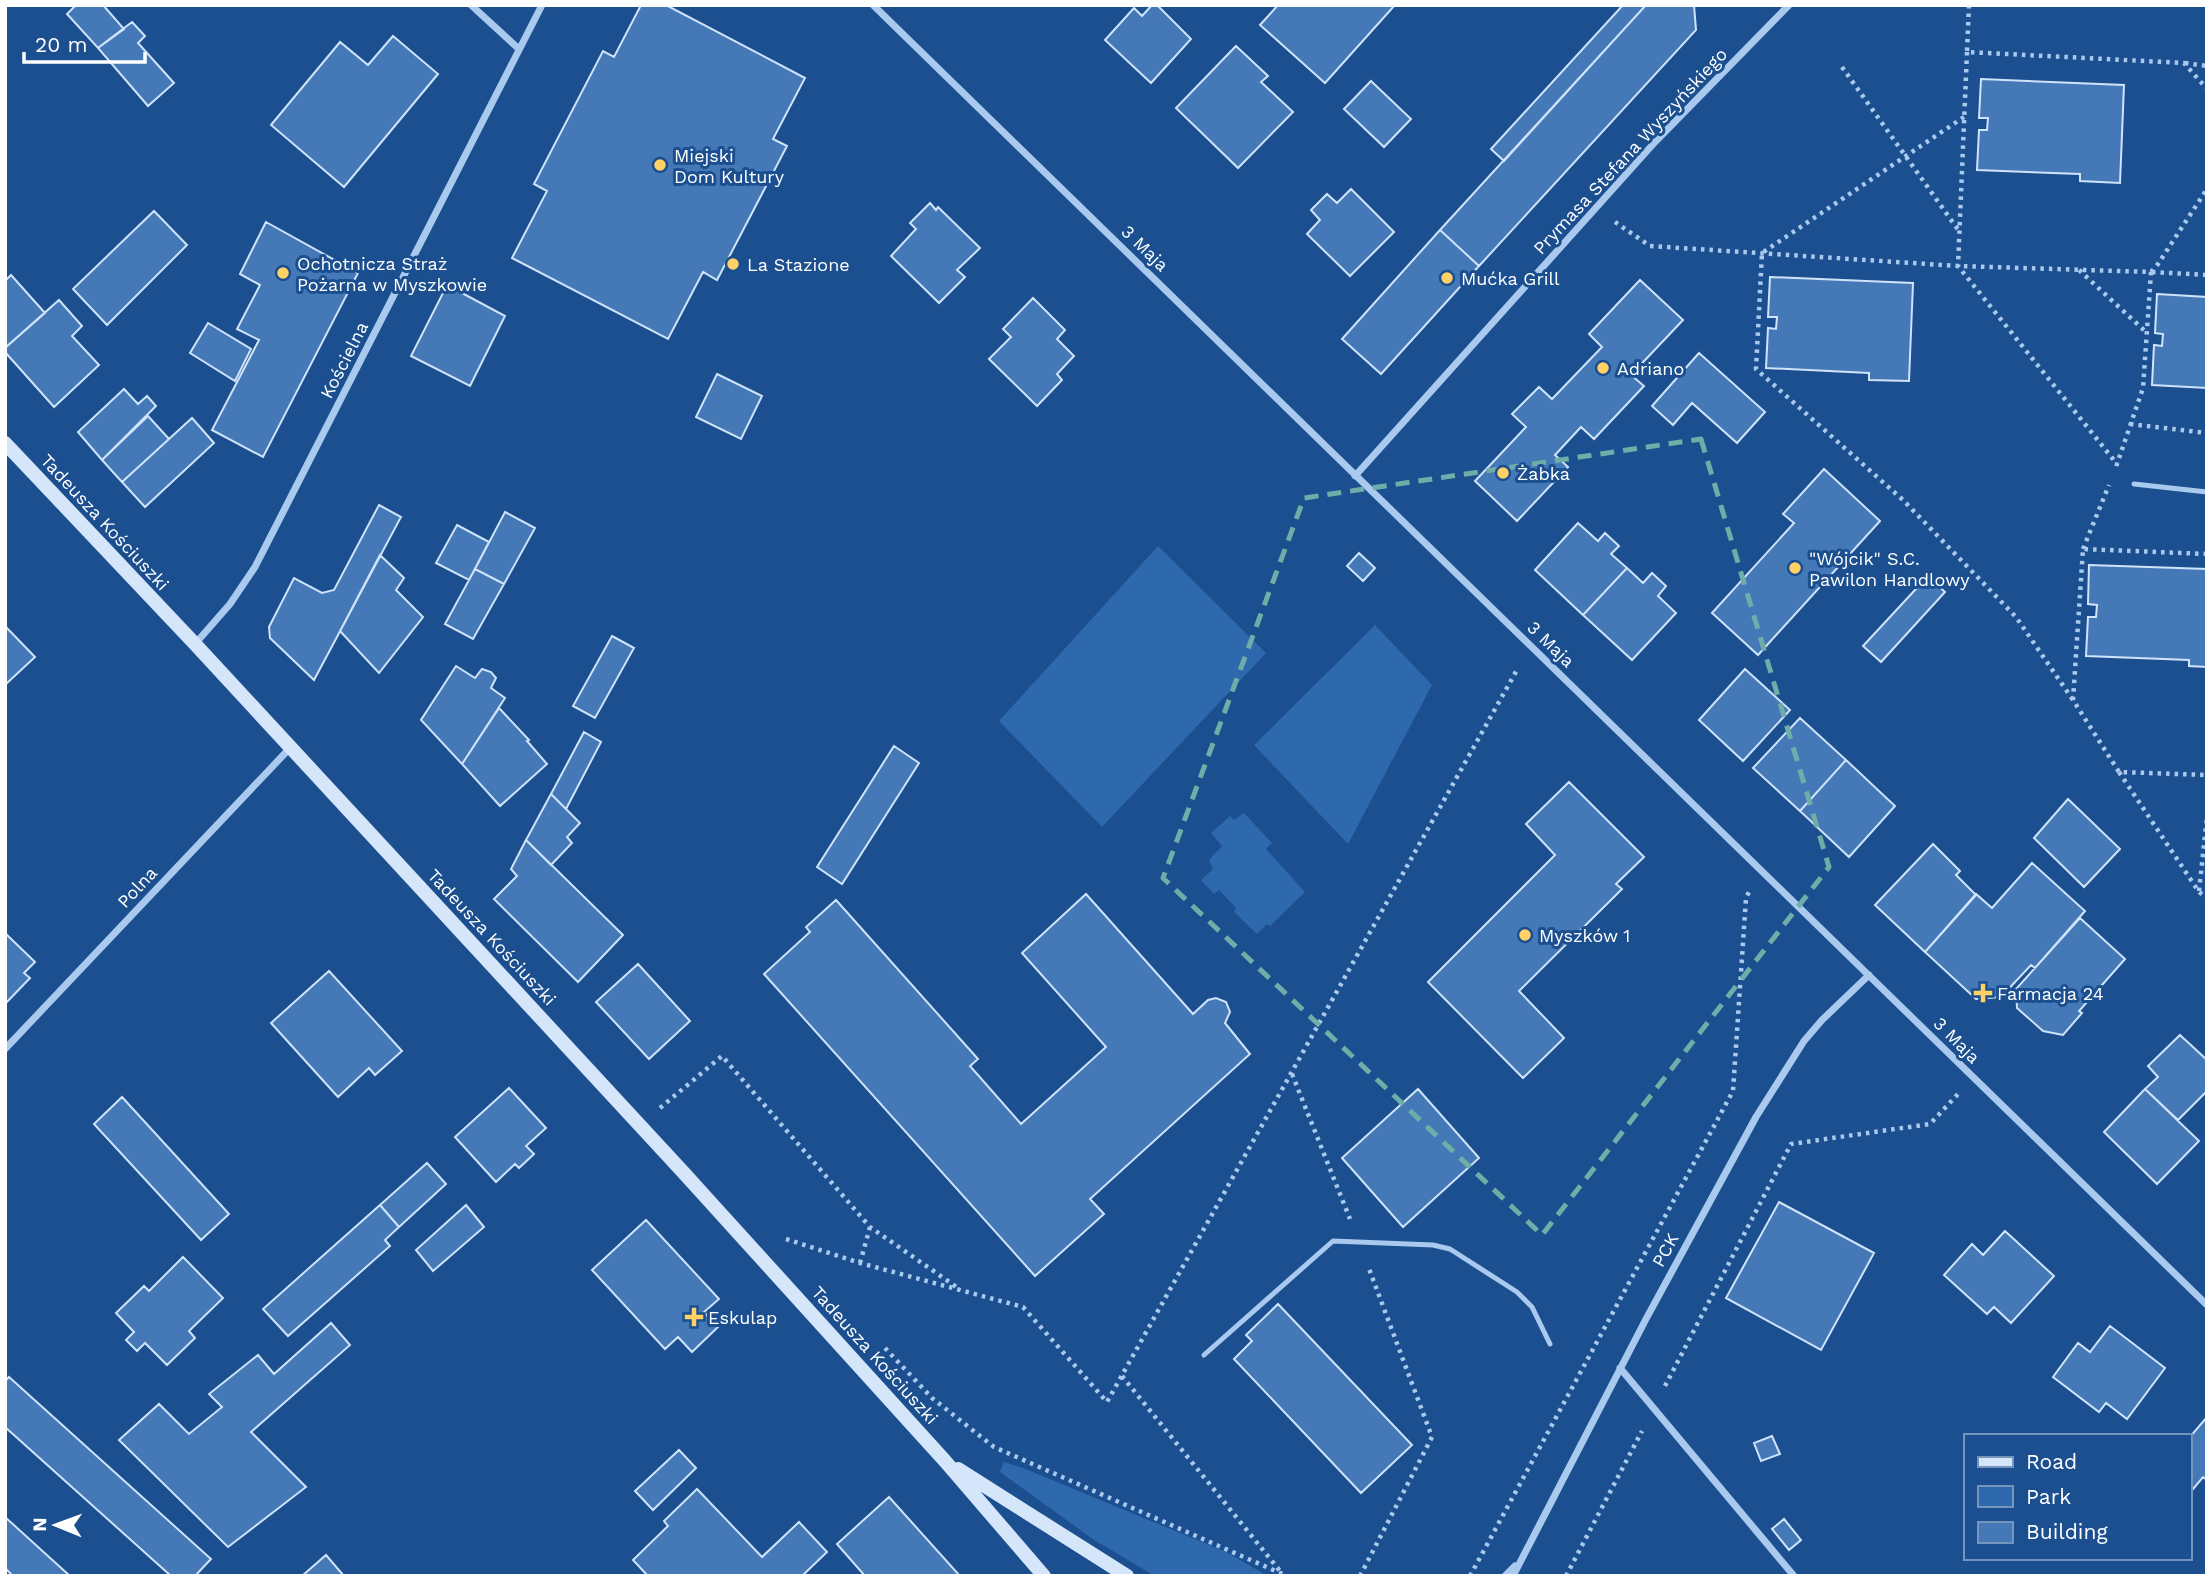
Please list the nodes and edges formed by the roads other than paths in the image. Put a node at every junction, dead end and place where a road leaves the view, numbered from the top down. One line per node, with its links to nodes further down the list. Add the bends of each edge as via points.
1 (471, 5): 5 (street)
2 (542, 5): 5 (street, Kościelna)
3 (873, 5): 7 (street, 3 Maja)
4 (1789, 5): 7 (street, Prymasa Stefana Wyszyńskiego, via 1655,142)
5 (519, 49): 10 (street, Kościelna, via 256,567)
6 (5, 443): 10 (main road, Tadeusza Kościuszki)
7 (1355, 476): 12 (street, 3 Maja)
8 (2134, 484): 9 (lane)
9 (2207, 492)
10 (195, 644): 11 (main road, Tadeusza Kościuszki)
11 (291, 747): 13 (street, Polna); 18 (main road, Tadeusza Kościuszki)
12 (1869, 975): 14 (street, 3 Maja); 17 (street, PCK, via 1822,1020 1790,1061)
13 (5, 1049)
14 (2207, 1305)
15 (1550, 1344): 16 (lane, via 1532,1307 1517,1292 1450,1249 1333,1241)
16 (1204, 1355)
17 (1620, 1368): 19 (street, PCK); 24 (street)
18 (945, 1461): 20 (main road, Tadeusza Kościuszki); 21 (main road, Tadeusza Kościuszki)
19 (1520, 1560): 22 (street, PCK); 23 (street, PCK)
20 (1044, 1576)
21 (1127, 1576)
22 (1505, 1576)
23 (1513, 1576)
24 (1794, 1576)

